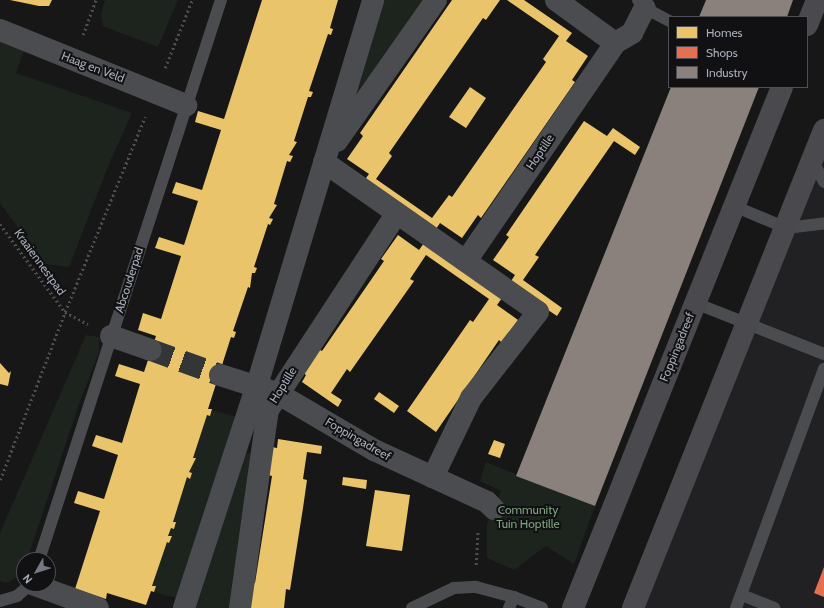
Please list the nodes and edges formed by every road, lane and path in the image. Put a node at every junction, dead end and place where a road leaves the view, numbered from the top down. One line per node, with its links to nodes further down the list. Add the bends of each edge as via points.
1 (96, 0): 13 (path)
2 (192, 0): 15 (path)
3 (221, 0): 16 (lane, Abcouderpad)
4 (373, 0): 18 (street, Hoptille)
5 (436, 0): 18 (street, Hoptille)
6 (556, 0): 12 (street)
7 (817, 0): 10 (street)
8 (641, 4): 9 (lane, Hoptille); 12 (street, Hoptille, via 632,33)
9 (668, 19)
10 (808, 22)
11 (0, 30): 13 (street, Haag en Veld)
12 (615, 43): 26 (street, Hoptille)
13 (74, 60): 15 (street, Haag en Veld)
14 (782, 88): 21 (street, Foppingadreef)
15 (156, 91): 16 (street, Haag en Veld); 28 (path)
16 (186, 105): 30 (lane, Abcouderpad)
17 (824, 130): 19 (street)
18 (325, 160): 22 (street); 35 (street, Hoptille)
19 (812, 160): 20 (lane); 25 (street)
20 (824, 182)
21 (734, 206): 25 (lane); 27 (street, Foppingadreef)
22 (397, 213): 26 (street); 36 (street, Hoptille)
23 (824, 223): 25 (lane)
24 (0, 224): 28 (path, Kraaiennestpad)
25 (786, 228): 29 (street)
26 (466, 261): 37 (street, via 538,312 471,398)
27 (695, 303): 29 (lane); 54 (street, Foppingadreef)
28 (65, 312): 38 (path)
29 (746, 323): 32 (lane); 48 (street)
30 (111, 336): 31 (street); 41 (lane, Abcouderpad)
31 (151, 350)
32 (824, 354)
33 (824, 369): 45 (lane)
34 (220, 374): 35 (street, Foppingadreef)
35 (257, 385): 36 (street, Foppingadreef); 50 (street, Hoptille)
36 (277, 393): 37 (street, Foppingadreef, via 374,450); 51 (street, Hoptille, via 268,410)
37 (433, 477): 39 (street, Foppingadreef, via 487,502)
38 (0, 480)
39 (494, 509)
40 (478, 534): 42 (path)
41 (42, 552)
42 (476, 564)
43 (22, 592): 46 (lane)
44 (54, 592): 49 (street)
45 (742, 595): 55 (lane); 56 (lane)
46 (0, 601)
47 (511, 602): 52 (lane, via 476,587 454,588); 53 (lane)
48 (635, 602)
49 (98, 608)
50 (184, 608)
51 (240, 608)
52 (412, 608)
53 (542, 608)
54 (573, 608)
55 (736, 608)
56 (775, 608)

